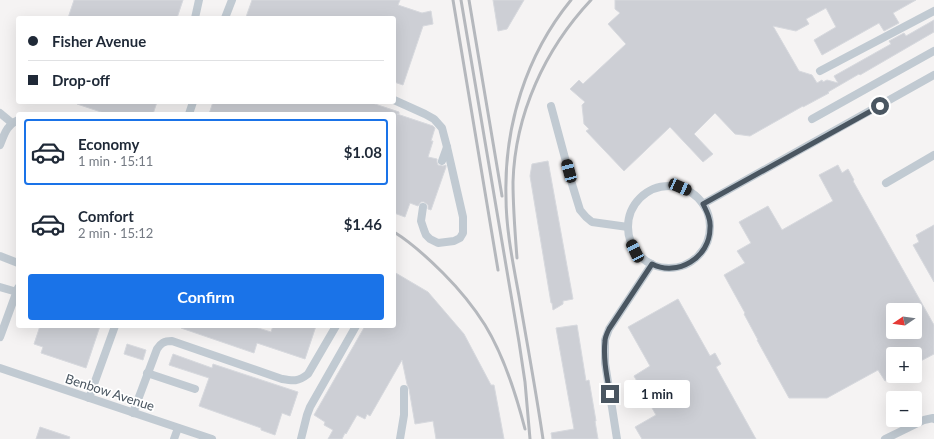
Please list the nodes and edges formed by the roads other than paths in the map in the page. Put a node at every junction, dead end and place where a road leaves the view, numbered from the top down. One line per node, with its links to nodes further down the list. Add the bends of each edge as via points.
1 (199, 0): 4 (lane)
2 (232, 0): 5 (lane)
3 (934, 11): 7 (lane)
4 (195, 16)
5 (226, 16)
6 (934, 51): 12 (lane)
7 (820, 71)
8 (934, 75): 19 (lane)
9 (396, 101): 15 (lane, via 434,119 442,128)
10 (551, 106): 21 (lane, via 580,210 592,222)
11 (0, 113): 13 (lane)
12 (812, 119)
13 (15, 122): 14 (lane, via 7,128)
14 (0, 145)
15 (447, 147): 17 (lane); 20 (lane, via 463,217 463,233 460,238 438,243 430,239 421,221)
16 (934, 155): 18 (lane)
17 (442, 160)
18 (886, 184)
19 (703, 204): 21 (lane, via 692,192 680,187 664,186 650,191 639,199 630,213); 24 (lane, via 709,217 710,228 708,240 700,254 689,263 674,268)
20 (423, 207)
21 (628, 227): 24 (lane, via 635,251)
22 (0, 256): 23 (lane)
23 (16, 262)
24 (652, 264): 45 (lane, via 609,329 605,340 605,363)
25 (0, 287): 26 (lane)
26 (16, 290)
27 (16, 292): 28 (lane)
28 (3, 322): 32 (lane)
29 (114, 328): 37 (lane)
30 (335, 328): 34 (lane, via 308,374 302,379 282,379 172,341 160,344)
31 (355, 328): 43 (lane, via 310,407)
32 (0, 337)
33 (0, 368): 37 (lane, Benbow Avenue)
34 (148, 373): 35 (lane); 38 (lane)
35 (195, 389)
36 (404, 389): 44 (lane, via 404,415)
37 (89, 398): 38 (lane, Benbow Avenue)
38 (133, 413): 40 (lane, Benbow Avenue)
39 (934, 419): 46 (lane, via 924,420)
40 (178, 428): 41 (lane); 42 (lane, Benbow Avenue)
41 (174, 439)
42 (212, 439)
43 (301, 439)
44 (400, 439)
45 (617, 439)
46 (885, 439)

